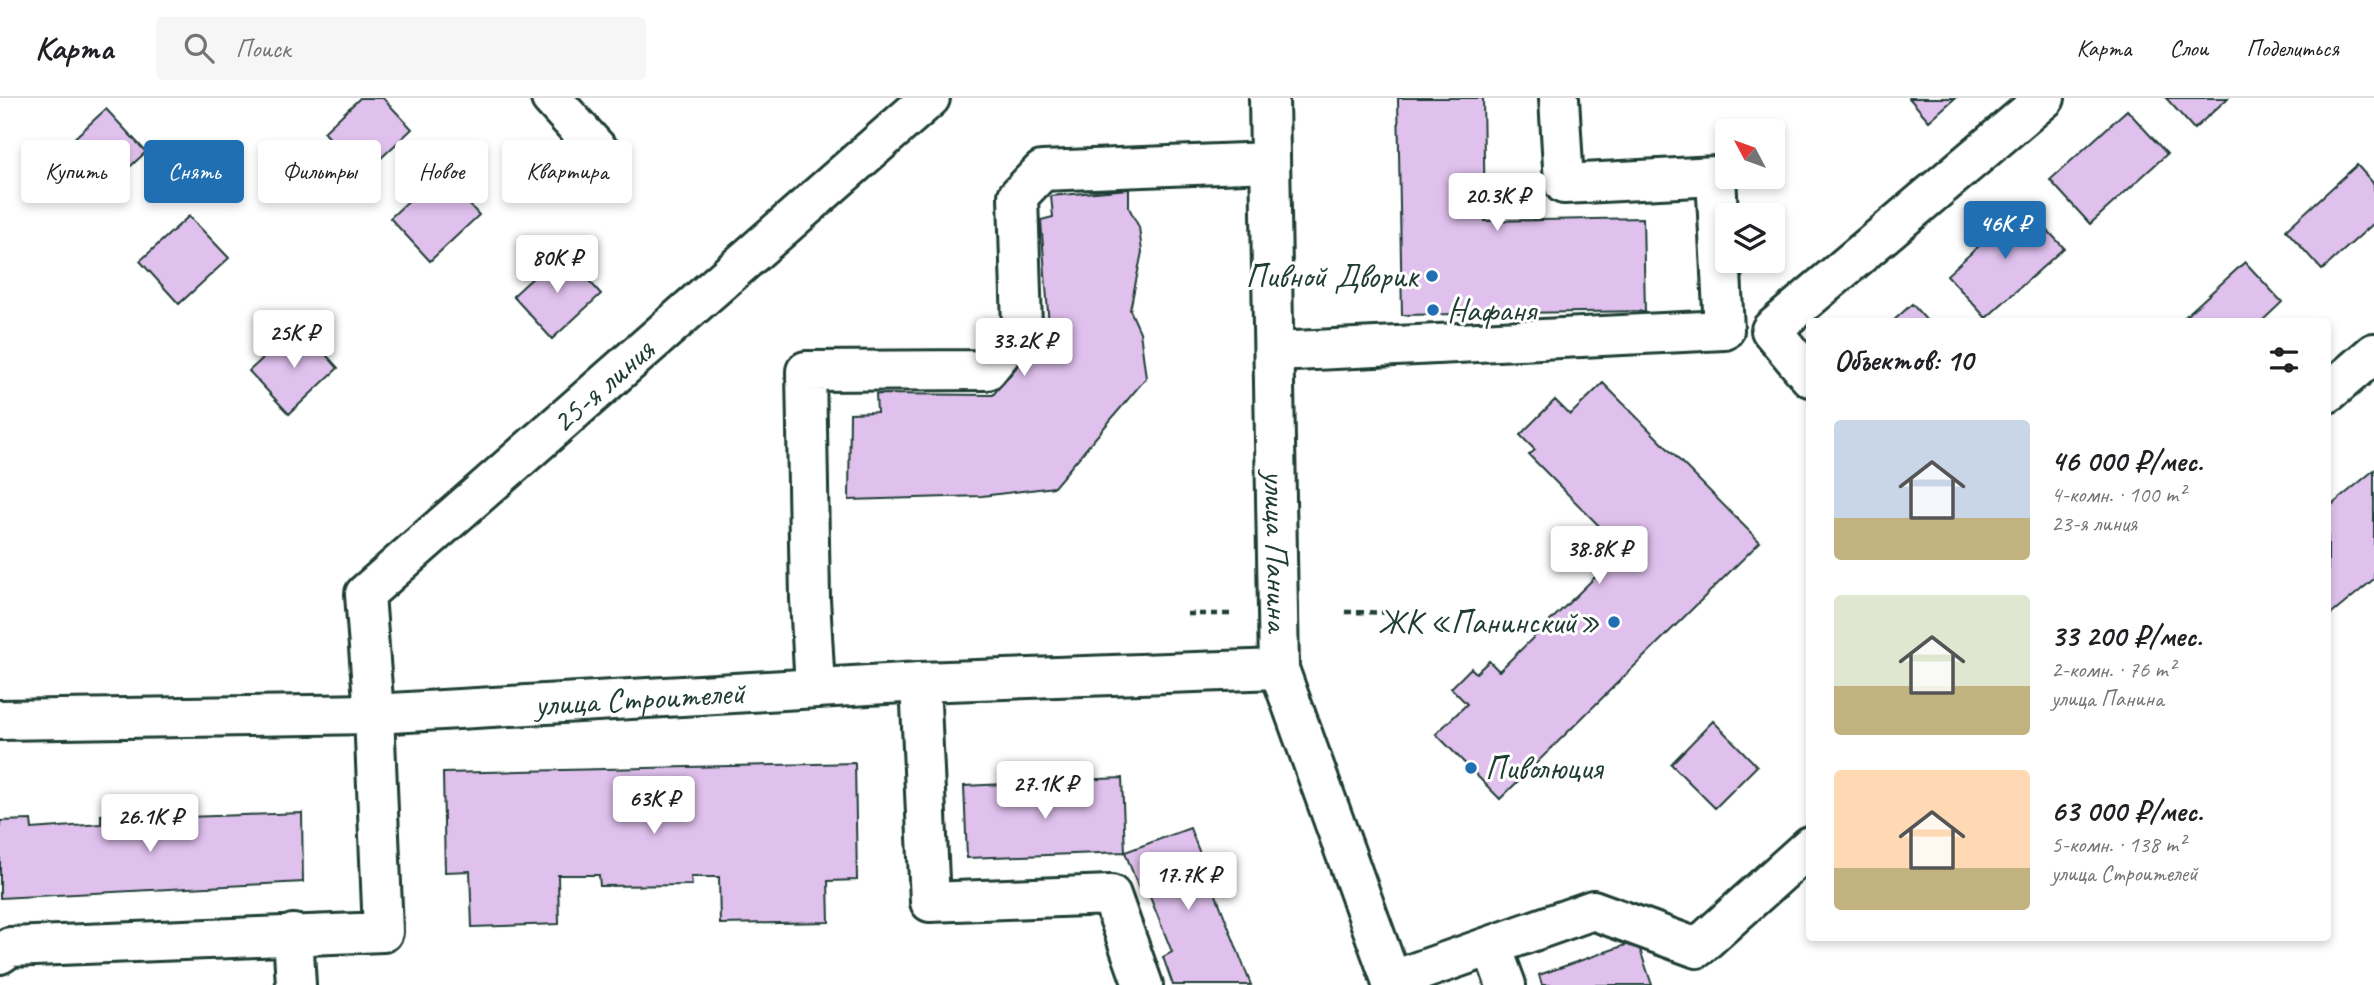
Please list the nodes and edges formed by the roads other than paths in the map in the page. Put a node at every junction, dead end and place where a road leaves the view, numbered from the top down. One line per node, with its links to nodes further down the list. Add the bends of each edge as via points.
1 (551, 98): 6 (street)
2 (930, 98): 15 (street, 25-я линия, via 365,594)
3 (1269, 98): 7 (street, улица Панина)
4 (1559, 98): 8 (street, via 1564,184 1716,176 1724,330)
5 (2045, 98): 10 (street, via 1771,330)
6 (589, 140)
7 (1270, 162): 8 (street, улица Панина); 14 (street, via 1042,171 1018,196 1022,327 987,370 806,371)
8 (1274, 352): 12 (street, улица Панина)
9 (2374, 353): 11 (street)
10 (1806, 372)
11 (2331, 390)
12 (1279, 669): 13 (street, улица Строителей); 21 (street, улица Панина)
13 (920, 682): 14 (street, улица Строителей); 23 (street, via 930,902 1111,895)
14 (815, 688): 15 (street, улица Строителей)
15 (374, 714): 16 (street, улица Строителей); 18 (street, via 383,932)
16 (0, 720)
17 (1806, 850): 19 (street, via 1697,948 1594,910)
18 (293, 934): 20 (street, via 10,947); 22 (street)
19 (1492, 947): 21 (street); 24 (street)
20 (0, 954)
21 (1392, 983)
22 (296, 985)
23 (1143, 985)
24 (1506, 985)

